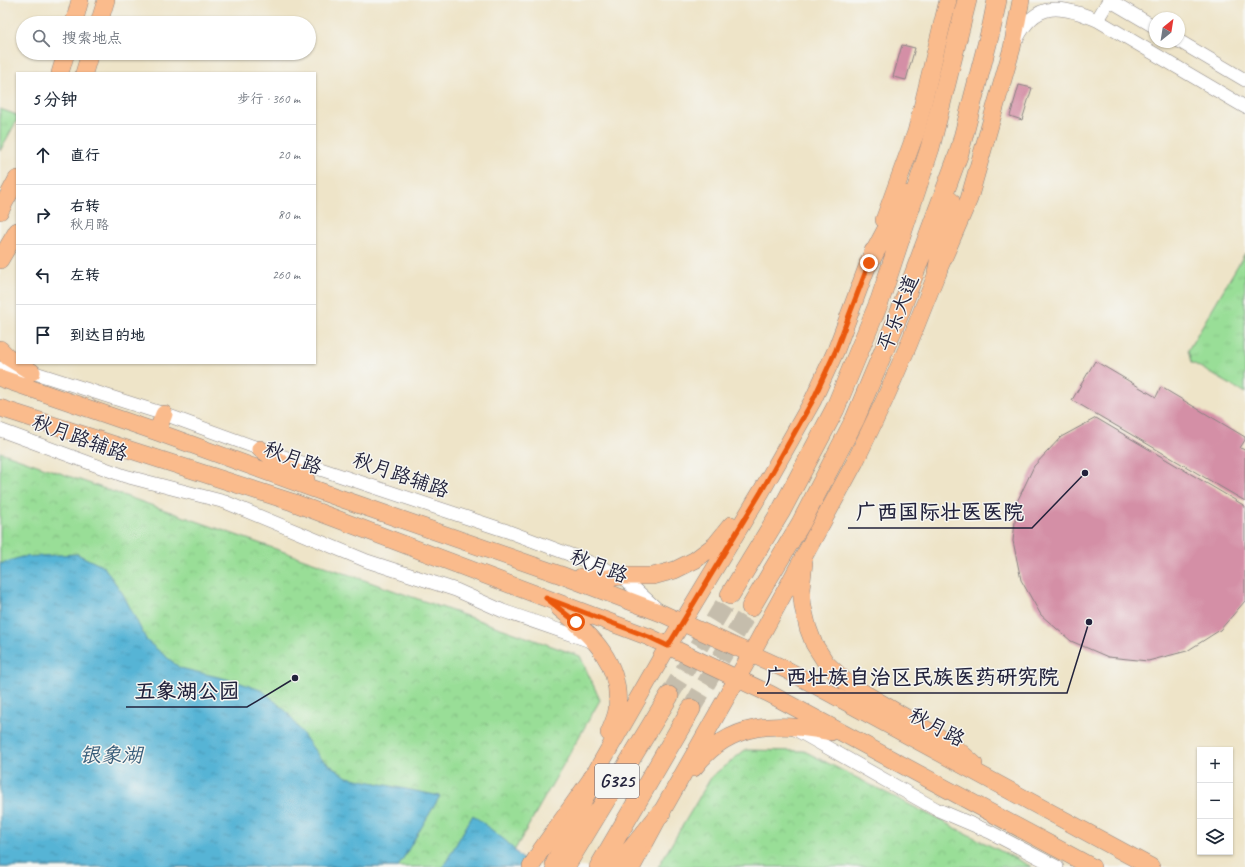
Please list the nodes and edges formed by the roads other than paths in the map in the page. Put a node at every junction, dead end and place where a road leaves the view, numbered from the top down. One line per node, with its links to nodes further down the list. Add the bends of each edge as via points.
1 (80, 0): 8 (main road)
2 (106, 0): 9 (main road)
3 (948, 0): 28 (main road, via 916,132)
4 (968, 0): 22 (highway, 平乐大道)
5 (996, 0): 23 (highway, 平乐大道)
6 (1021, 0): 13 (main road)
7 (1109, 0): 10 (street); 11 (street)
8 (76, 16)
9 (101, 16)
10 (1097, 20): 13 (street, via 1076,11 1050,9 1038,13 1028,21); 21 (street)
11 (1149, 23)
12 (1185, 44): 16 (street)
13 (1012, 48): 29 (main road, via 969,198)
14 (64, 60): 18 (main road)
15 (88, 60): 19 (main road)
16 (1227, 69): 17 (street); 20 (street)
17 (1245, 70)
18 (60, 72)
19 (84, 72)
20 (1245, 80)
21 (1245, 107)
22 (930, 148): 28 (highway); 46 (highway, 平乐大道, via 880,300 835,409 781,511)
23 (959, 153): 29 (highway); 48 (highway, 平乐大道, via 900,312 855,419 801,523)
24 (16, 181): 25 (main road)
25 (0, 211)
26 (16, 233): 27 (main road)
27 (0, 260)
28 (869, 263): 41 (main road, via 836,350 813,400)
29 (937, 272): 43 (main road, via 884,401 855,462)
30 (0, 349): 31 (main road)
31 (16, 362)
32 (19, 364): 34 (main road)
33 (0, 368): 34 (street, 秋月路辅路)
34 (32, 372): 37 (street, 秋月路辅路)
35 (0, 378): 39 (main road, 秋月路)
36 (0, 408): 47 (main road, 秋月路, via 292,502)
37 (164, 414): 39 (main road); 40 (street, 秋月路辅路)
38 (0, 430): 51 (street, 秋月路辅路, via 125,476 225,502 367,561 456,590 503,612)
39 (157, 432): 42 (main road, 秋月路)
40 (260, 449): 42 (main road); 45 (street, 秋月路辅路, via 507,531)
41 (761, 492): 45 (main road, via 714,544 695,560 675,570 653,576); 50 (main road)
42 (328, 494): 44 (main road, 秋月路)
43 (804, 555): 53 (main road); 60 (main road, via 801,589 803,607 814,644 826,662 847,683 951,744)
44 (561, 575): 45 (main road, via 603,578); 49 (main road, 秋月路)
45 (621, 576): 49 (street, 秋月路辅路)
46 (730, 595)
47 (546, 598): 51 (main road); 52 (main road, 秋月路)
48 (751, 607)
49 (661, 613): 50 (main road, 秋月路)
50 (682, 622): 52 (main road); 53 (main road, 秋月路)
51 (597, 643): 59 (main road, via 614,675 617,711)
52 (668, 646): 54 (main road, 秋月路); 59 (main road)
53 (751, 654): 54 (main road); 60 (main road, 秋月路, via 787,670)
54 (736, 678): 58 (main road, 秋月路); 61 (main road)
55 (669, 696): 64 (highway, G325)
56 (691, 709): 65 (highway)
57 (788, 725): 58 (main road); 61 (main road, via 744,731 725,738 704,754); 68 (street, via 936,809 990,832)
58 (848, 736): 69 (main road, 秋月路)
59 (594, 775): 62 (main road); 63 (highway)
60 (997, 784): 70 (main road, 秋月路)
61 (660, 812): 66 (highway); 67 (main road)
62 (531, 867)
63 (554, 867)
64 (565, 867)
65 (599, 867)
66 (616, 867)
67 (632, 867)
68 (1057, 867)
69 (1092, 867)
70 (1151, 867)

